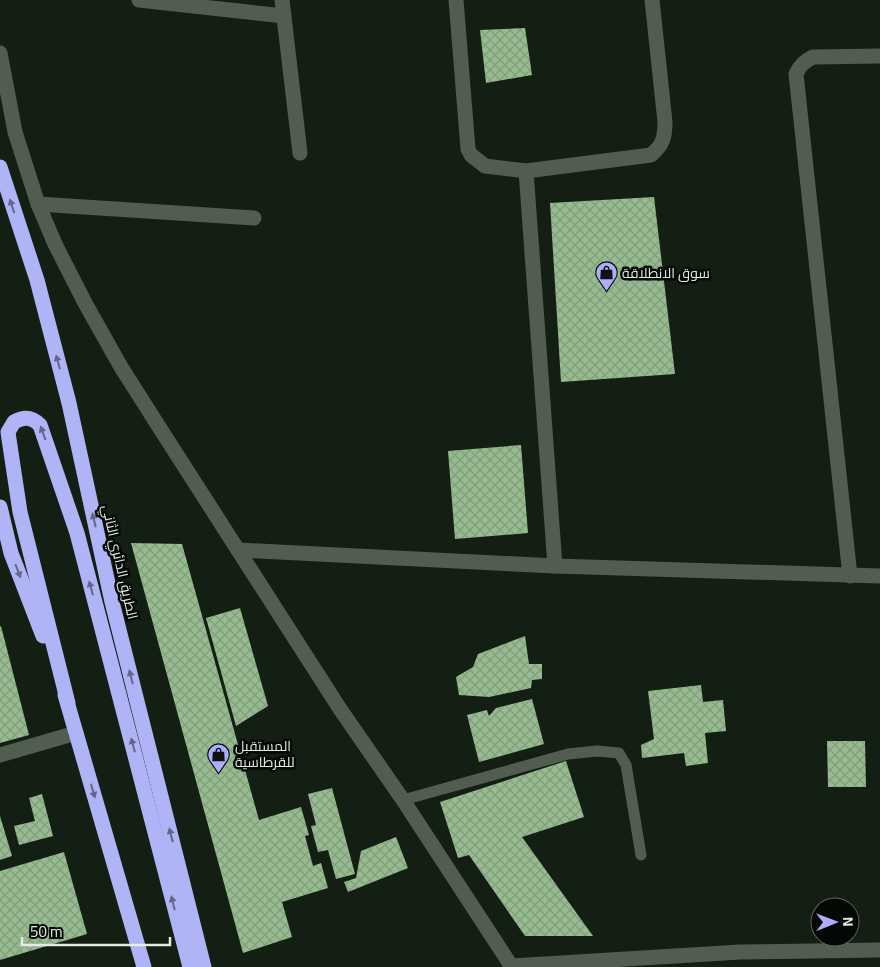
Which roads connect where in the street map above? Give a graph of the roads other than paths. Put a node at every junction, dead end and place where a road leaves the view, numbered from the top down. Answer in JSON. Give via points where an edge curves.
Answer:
{"nodes":[{"id":1,"x":139,"y":0,"type":"edge"},
{"id":2,"x":282,"y":0,"type":"edge"},
{"id":3,"x":456,"y":0,"type":"edge"},
{"id":4,"x":652,"y":0,"type":"edge"},
{"id":5,"x":284,"y":16,"type":"junction"},
{"id":6,"x":0,"y":53,"type":"edge"},
{"id":7,"x":880,"y":56,"type":"edge"},
{"id":8,"x":300,"y":153,"type":"dead end"},
{"id":9,"x":0,"y":167,"type":"edge"},
{"id":10,"x":526,"y":171,"type":"junction"},
{"id":11,"x":38,"y":204,"type":"junction"},
{"id":12,"x":254,"y":218,"type":"dead end"},
{"id":13,"x":0,"y":507,"type":"edge"},
{"id":14,"x":4,"y":542,"type":"edge"},
{"id":15,"x":238,"y":550,"type":"junction"},
{"id":16,"x":556,"y":566,"type":"junction"},
{"id":17,"x":850,"y":576,"type":"junction"},
{"id":18,"x":880,"y":576,"type":"edge"},
{"id":19,"x":68,"y":703,"type":"junction"},
{"id":20,"x":76,"y":734,"type":"junction"},
{"id":21,"x":0,"y":755,"type":"edge"},
{"id":22,"x":403,"y":800,"type":"junction"},
{"id":23,"x":641,"y":855,"type":"dead end"},
{"id":24,"x":880,"y":950,"type":"edge"},
{"id":25,"x":144,"y":967,"type":"edge"},
{"id":26,"x":190,"y":967,"type":"edge"},
{"id":27,"x":204,"y":967,"type":"edge"},
{"id":28,"x":511,"y":967,"type":"edge"}],
"edges":[{"from":1,"to":5,"type":"street"},
{"from":2,"to":5,"type":"street"},
{"from":3,"to":10,"type":"street","via":[[468,149],[485,166]]},
{"from":4,"to":10,"type":"street","via":[[665,122],[660,148],[651,155]]},
{"from":5,"to":8,"type":"street"},
{"from":6,"to":11,"type":"street","via":[[15,132]]},
{"from":7,"to":17,"type":"street","via":[[813,57],[799,67],[796,74]]},
{"from":27,"to":9,"type":"highway","name":"الطريق الدائري الثاني","one_way":true,"via":[[112,602],[69,404],[37,280]]},
{"from":10,"to":16,"type":"street"},
{"from":11,"to":12,"type":"street"},
{"from":11,"to":15,"type":"street","via":[[85,304]]},
{"from":13,"to":14,"type":"highway"},
{"from":14,"to":19,"type":"highway","one_way":true},
{"from":15,"to":16,"type":"street"},
{"from":15,"to":22,"type":"street"},
{"from":16,"to":17,"type":"street"},
{"from":17,"to":18,"type":"street"},
{"from":19,"to":20,"type":"highway"},
{"from":26,"to":19,"type":"highway","one_way":true,"via":[[77,533],[40,425],[31,418],[25,418],[14,422],[8,439],[20,512]]},
{"from":20,"to":21,"type":"street"},
{"from":20,"to":25,"type":"highway","one_way":true},
{"from":22,"to":23,"type":"lane","via":[[568,754],[619,753],[626,765]]},
{"from":22,"to":28,"type":"street"},
{"from":24,"to":28,"type":"street","via":[[740,952]]}]}
